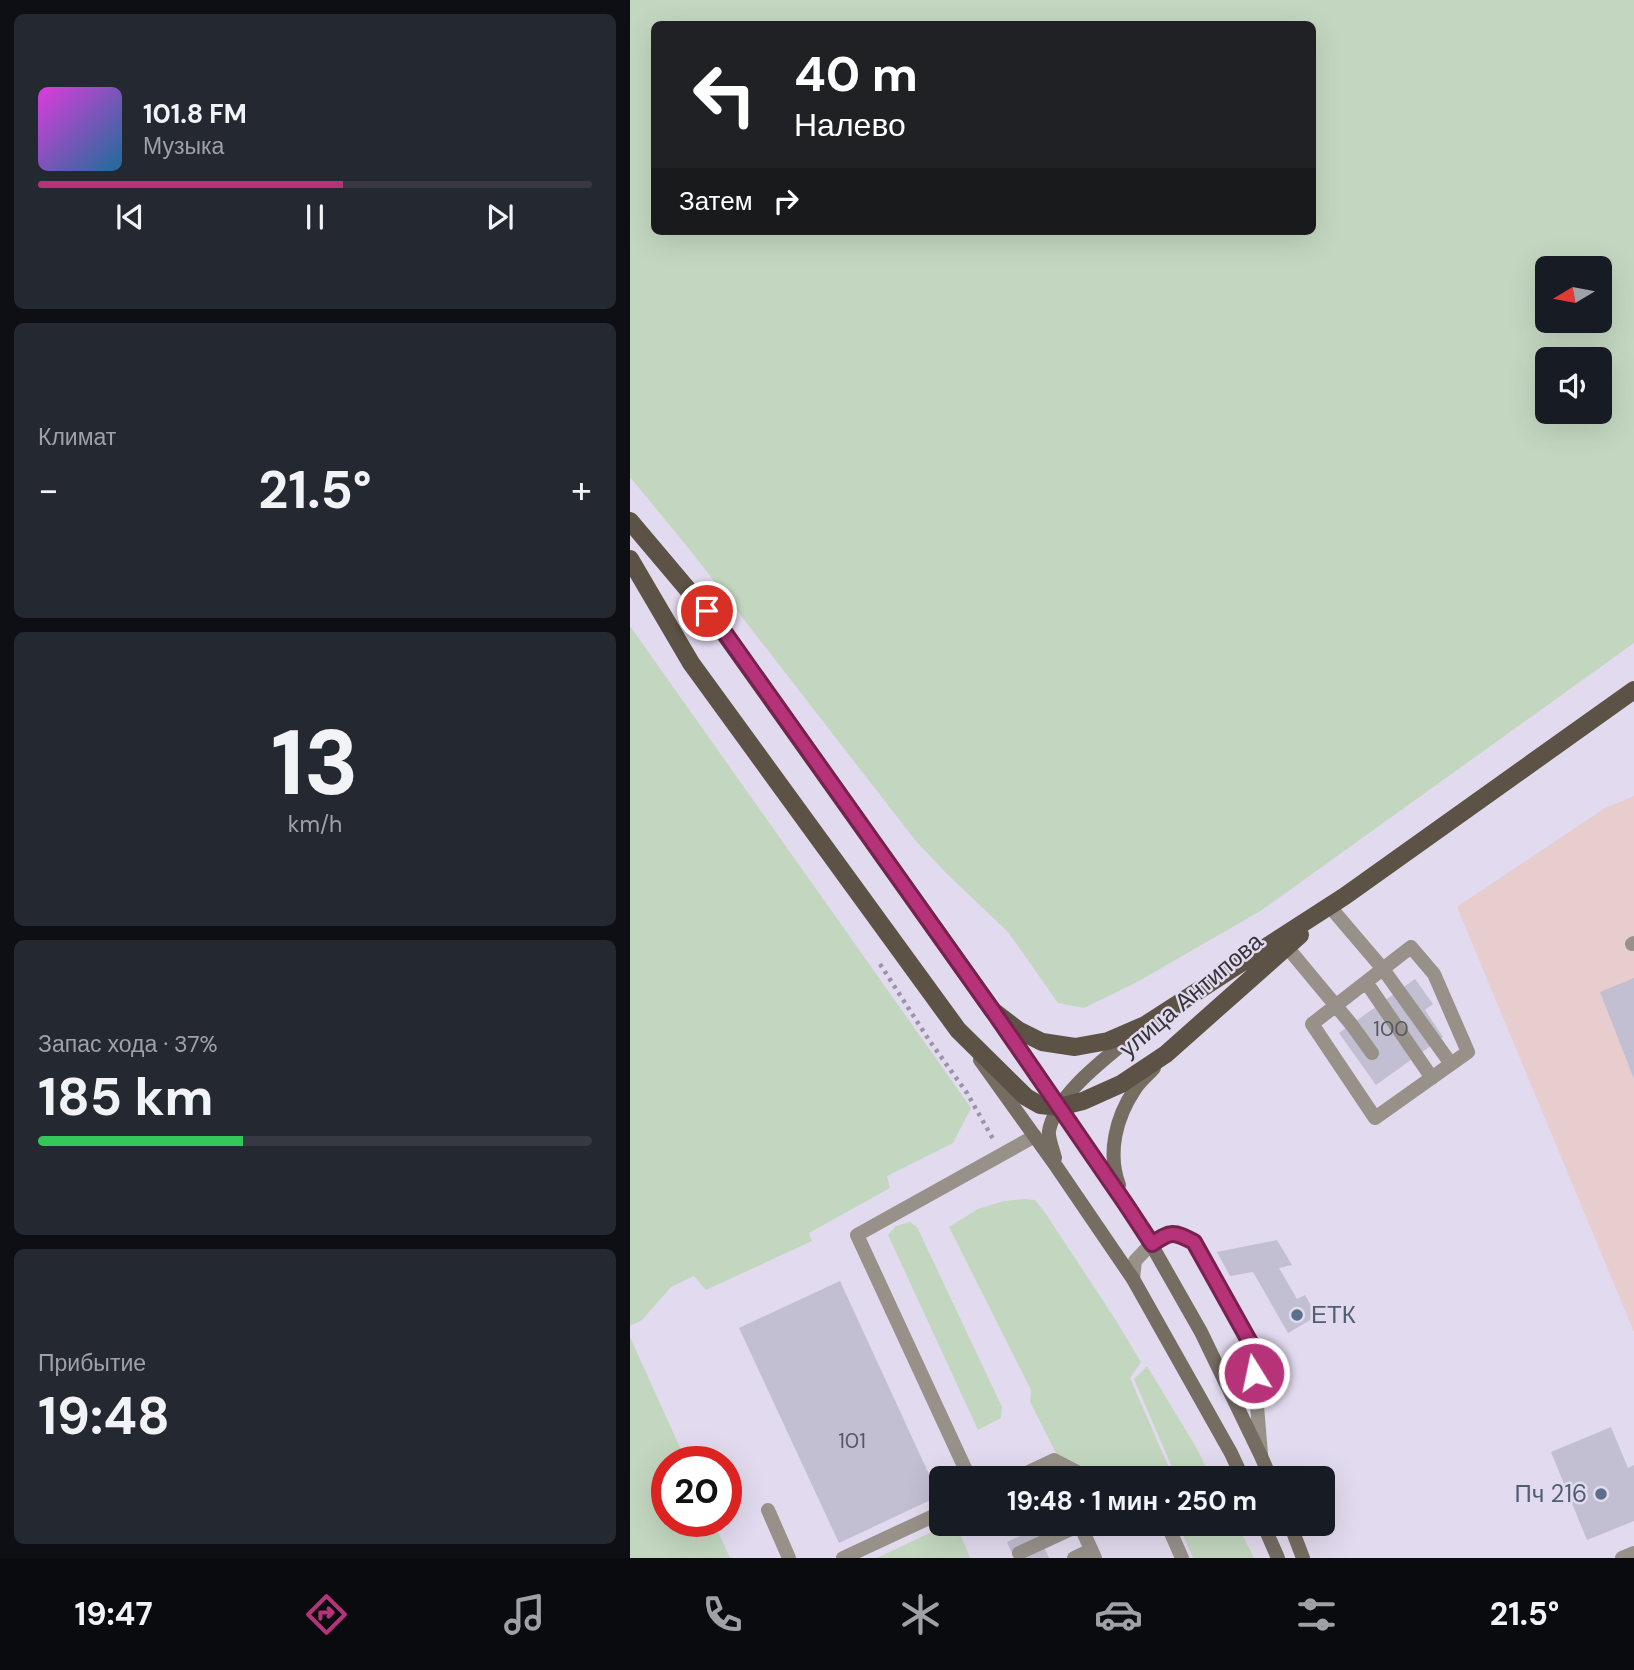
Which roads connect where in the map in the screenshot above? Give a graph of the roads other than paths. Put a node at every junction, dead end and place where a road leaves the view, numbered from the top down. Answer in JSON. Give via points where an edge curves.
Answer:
{"nodes":[{"id":1,"x":630,"y":521,"type":"edge"},
{"id":2,"x":630,"y":559,"type":"edge"},
{"id":3,"x":1634,"y":690,"type":"edge"},
{"id":4,"x":1345,"y":896,"type":"junction"},
{"id":5,"x":1331,"y":908,"type":"junction"},
{"id":6,"x":1287,"y":947,"type":"junction"},
{"id":7,"x":1383,"y":969,"type":"junction"},
{"id":8,"x":1366,"y":982,"type":"junction"},
{"id":9,"x":1335,"y":1005,"type":"junction"},
{"id":10,"x":993,"y":1011,"type":"junction"},
{"id":11,"x":1145,"y":1025,"type":"junction"},
{"id":12,"x":958,"y":1030,"type":"junction"},
{"id":13,"x":1372,"y":1053,"type":"dead end"},
{"id":14,"x":1166,"y":1054,"type":"junction"},
{"id":15,"x":1451,"y":1065,"type":"junction"},
{"id":16,"x":1432,"y":1078,"type":"junction"},
{"id":17,"x":1059,"y":1107,"type":"junction"},
{"id":18,"x":1035,"y":1136,"type":"junction"},
{"id":19,"x":1056,"y":1166,"type":"junction"},
{"id":20,"x":1125,"y":1203,"type":"junction"},
{"id":21,"x":1152,"y":1244,"type":"junction"},
{"id":22,"x":1133,"y":1279,"type":"junction"},
{"id":23,"x":1261,"y":1456,"type":"junction"},
{"id":24,"x":964,"y":1466,"type":"edge"},
{"id":25,"x":1041,"y":1466,"type":"edge"},
{"id":26,"x":1066,"y":1466,"type":"edge"},
{"id":27,"x":1237,"y":1466,"type":"edge"},
{"id":28,"x":1265,"y":1466,"type":"edge"},
{"id":29,"x":768,"y":1510,"type":"dead end"},
{"id":30,"x":929,"y":1518,"type":"edge"},
{"id":31,"x":1172,"y":1536,"type":"edge"},
{"id":32,"x":1268,"y":1536,"type":"edge"},
{"id":33,"x":1295,"y":1536,"type":"edge"},
{"id":34,"x":1019,"y":1553,"type":"dead end"},
{"id":35,"x":1634,"y":1553,"type":"edge"},
{"id":36,"x":1093,"y":1554,"type":"edge"},
{"id":37,"x":789,"y":1558,"type":"edge"},
{"id":38,"x":843,"y":1558,"type":"edge"},
{"id":39,"x":1074,"y":1558,"type":"edge"},
{"id":40,"x":1182,"y":1558,"type":"edge"},
{"id":41,"x":1278,"y":1558,"type":"edge"},
{"id":42,"x":1303,"y":1558,"type":"edge"},
{"id":43,"x":1622,"y":1558,"type":"edge"}],
"edges":[{"from":1,"to":10,"type":"main road","name":"улица Антипова","via":[[722,629]]},
{"from":2,"to":12,"type":"main road","via":[[691,663]]},
{"from":3,"to":4,"type":"main road","name":"улица Антипова"},
{"from":4,"to":5,"type":"main road","name":"улица Антипова"},
{"from":4,"to":11,"type":"main road","name":"улица Антипова"},
{"from":5,"to":6,"type":"main road","name":"улица Антипова"},
{"from":5,"to":7,"type":"lane"},
{"from":6,"to":9,"type":"lane"},
{"from":6,"to":14,"type":"main road","name":"улица Антипова"},
{"from":7,"to":8,"type":"lane"},
{"from":7,"to":15,"type":"lane"},
{"from":7,"to":15,"type":"lane","via":[[1411,947],[1434,975],[1468,1052]]},
{"from":8,"to":9,"type":"lane"},
{"from":8,"to":16,"type":"lane"},
{"from":9,"to":13,"type":"lane"},
{"from":9,"to":16,"type":"lane","via":[[1312,1024],[1375,1118]]},
{"from":10,"to":11,"type":"main road","name":"улица Антипова","via":[[1042,1042],[1075,1047],[1108,1041]]},
{"from":10,"to":17,"type":"main road"},
{"from":11,"to":17,"type":"main road","via":[[1084,1077]]},
{"from":12,"to":17,"type":"main road","via":[[1026,1097],[1040,1105]]},
{"from":12,"to":18,"type":"main road"},
{"from":14,"to":17,"type":"main road","name":"улица Антипова","via":[[1121,1084]]},
{"from":14,"to":20,"type":"main road","via":[[1135,1089],[1120,1118],[1113,1144],[1114,1172]]},
{"from":15,"to":16,"type":"lane"},
{"from":17,"to":19,"type":"main road","via":[[1049,1132]]},
{"from":17,"to":20,"type":"main road"},
{"from":18,"to":19,"type":"main road"},
{"from":18,"to":24,"type":"lane","via":[[858,1235]]},
{"from":19,"to":22,"type":"main road"},
{"from":20,"to":21,"type":"main road"},
{"from":21,"to":22,"type":"lane","via":[[1135,1261]]},
{"from":21,"to":23,"type":"main road"},
{"from":21,"to":23,"type":"lane","via":[[1177,1234],[1194,1242],[1252,1346]]},
{"from":22,"to":27,"type":"main road"},
{"from":23,"to":28,"type":"main road"},
{"from":25,"to":26,"type":"lane","via":[[1054,1460]]},
{"from":29,"to":37,"type":"lane"},
{"from":30,"to":38,"type":"lane"},
{"from":31,"to":40,"type":"lane"},
{"from":32,"to":41,"type":"main road"},
{"from":33,"to":42,"type":"main road"},
{"from":34,"to":36,"type":"lane","via":[[1080,1525]]},
{"from":35,"to":43,"type":"lane"},
{"from":36,"to":39,"type":"lane"}]}
